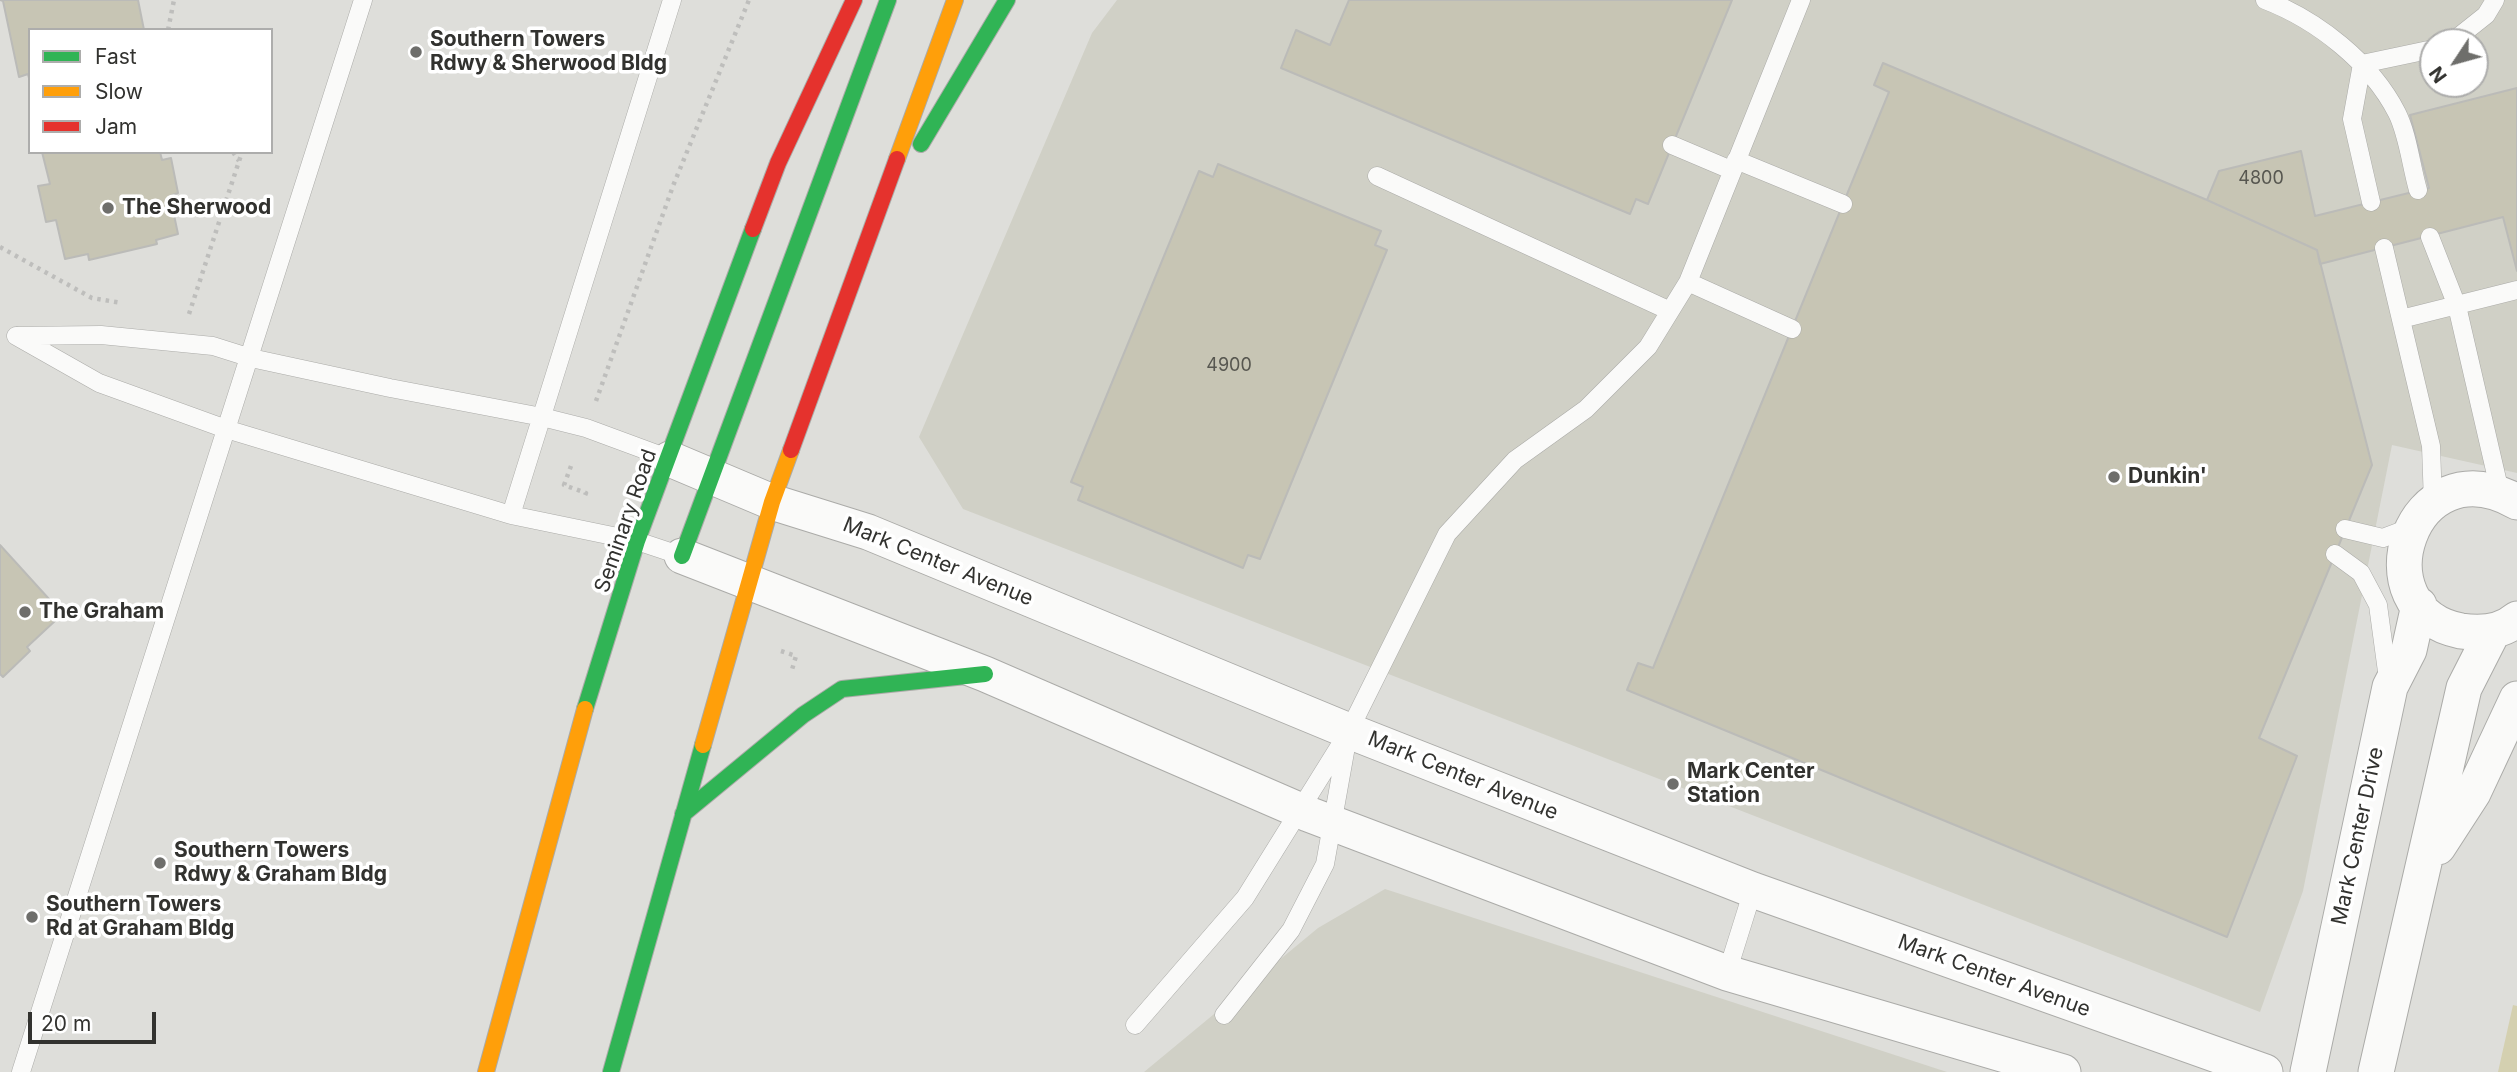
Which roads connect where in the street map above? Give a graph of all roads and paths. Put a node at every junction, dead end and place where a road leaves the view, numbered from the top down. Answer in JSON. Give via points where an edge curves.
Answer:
{"nodes":[{"id":1,"x":174,"y":0,"type":"edge"},
{"id":2,"x":363,"y":0,"type":"edge"},
{"id":3,"x":672,"y":0,"type":"edge"},
{"id":4,"x":749,"y":0,"type":"edge"},
{"id":5,"x":854,"y":0,"type":"edge"},
{"id":6,"x":888,"y":0,"type":"edge"},
{"id":7,"x":955,"y":0,"type":"edge"},
{"id":8,"x":1007,"y":0,"type":"edge"},
{"id":9,"x":1801,"y":0,"type":"edge"},
{"id":10,"x":2265,"y":0,"type":"edge"},
{"id":11,"x":2495,"y":0,"type":"edge"},
{"id":12,"x":168,"y":28,"type":"edge"},
{"id":13,"x":2470,"y":28,"type":"edge"},
{"id":14,"x":811,"y":50,"type":"dead end"},
{"id":15,"x":2419,"y":52,"type":"edge"},
{"id":16,"x":2362,"y":64,"type":"junction"},
{"id":17,"x":1672,"y":145,"type":"dead end"},
{"id":18,"x":234,"y":154,"type":"edge"},
{"id":19,"x":241,"y":154,"type":"edge"},
{"id":20,"x":239,"y":162,"type":"junction"},
{"id":21,"x":778,"y":163,"type":"junction"},
{"id":22,"x":1734,"y":165,"type":"junction"},
{"id":23,"x":1377,"y":176,"type":"dead end"},
{"id":24,"x":2418,"y":190,"type":"dead end"},
{"id":25,"x":2371,"y":202,"type":"dead end"},
{"id":26,"x":1843,"y":204,"type":"dead end"},
{"id":27,"x":871,"y":226,"type":"junction"},
{"id":28,"x":2430,"y":237,"type":"dead end"},
{"id":29,"x":0,"y":247,"type":"edge"},
{"id":30,"x":2384,"y":248,"type":"dead end"},
{"id":31,"x":1688,"y":282,"type":"junction"},
{"id":32,"x":2517,"y":290,"type":"edge"},
{"id":33,"x":129,"y":304,"type":"dead end"},
{"id":34,"x":2457,"y":306,"type":"junction"},
{"id":35,"x":1670,"y":311,"type":"junction"},
{"id":36,"x":178,"y":312,"type":"dead end"},
{"id":37,"x":2401,"y":319,"type":"junction"},
{"id":38,"x":1792,"y":329,"type":"dead end"},
{"id":39,"x":251,"y":358,"type":"junction"},
{"id":40,"x":542,"y":417,"type":"junction"},
{"id":41,"x":586,"y":428,"type":"junction"},
{"id":42,"x":226,"y":429,"type":"junction"},
{"id":43,"x":670,"y":459,"type":"junction"},
{"id":44,"x":571,"y":466,"type":"dead end"},
{"id":45,"x":712,"y":477,"type":"junction"},
{"id":46,"x":2508,"y":497,"type":"edge"},
{"id":47,"x":772,"y":502,"type":"junction"},
{"id":48,"x":583,"y":503,"type":"dead end"},
{"id":49,"x":511,"y":515,"type":"junction"},
{"id":50,"x":2422,"y":515,"type":"junction"},
{"id":51,"x":2345,"y":529,"type":"dead end"},
{"id":52,"x":637,"y":541,"type":"junction"},
{"id":53,"x":2335,"y":554,"type":"dead end"},
{"id":54,"x":682,"y":556,"type":"junction"},
{"id":55,"x":747,"y":582,"type":"junction"},
{"id":56,"x":2419,"y":605,"type":"junction"},
{"id":57,"x":2505,"y":625,"type":"edge"},
{"id":58,"x":781,"y":651,"type":"dead end"},
{"id":59,"x":796,"y":656,"type":"dead end"},
{"id":60,"x":985,"y":674,"type":"junction"},
{"id":61,"x":2389,"y":687,"type":"junction"},
{"id":62,"x":2517,"y":699,"type":"edge"},
{"id":63,"x":1349,"y":731,"type":"junction"},
{"id":64,"x":682,"y":814,"type":"junction"},
{"id":65,"x":1316,"y":816,"type":"junction"},
{"id":66,"x":2425,"y":867,"type":"junction"},
{"id":67,"x":1753,"y":890,"type":"junction"},
{"id":68,"x":1727,"y":973,"type":"junction"},
{"id":69,"x":1224,"y":1015,"type":"dead end"},
{"id":70,"x":1135,"y":1025,"type":"dead end"},
{"id":71,"x":21,"y":1072,"type":"edge"},
{"id":72,"x":486,"y":1072,"type":"edge"},
{"id":73,"x":611,"y":1072,"type":"edge"},
{"id":74,"x":2063,"y":1072,"type":"edge"},
{"id":75,"x":2265,"y":1072,"type":"edge"},
{"id":76,"x":2308,"y":1072,"type":"edge"},
{"id":77,"x":2376,"y":1072,"type":"edge"}],
"edges":[{"from":1,"to":12,"type":"path"},
{"from":2,"to":39,"type":"lane"},
{"from":3,"to":40,"type":"lane"},
{"from":4,"to":41,"type":"path","via":[[673,186]]},
{"from":5,"to":21,"type":"main road","name":"Seminary Road"},
{"from":6,"to":45,"type":"main road"},
{"from":7,"to":27,"type":"main road"},
{"from":8,"to":27,"type":"main road"},
{"from":9,"to":22,"type":"lane"},
{"from":10,"to":16,"type":"lane","via":[[2296,12]]},
{"from":11,"to":13,"type":"lane"},
{"from":14,"to":21,"type":"main road"},
{"from":15,"to":16,"type":"lane"},
{"from":16,"to":24,"type":"lane","via":[[2398,114]]},
{"from":16,"to":25,"type":"lane","via":[[2352,119]]},
{"from":17,"to":22,"type":"lane"},
{"from":18,"to":20,"type":"path"},
{"from":19,"to":20,"type":"path"},
{"from":20,"to":36,"type":"path","via":[[190,314]]},
{"from":21,"to":43,"type":"main road","name":"Seminary Road"},
{"from":22,"to":26,"type":"lane"},
{"from":22,"to":31,"type":"lane"},
{"from":23,"to":35,"type":"lane"},
{"from":27,"to":47,"type":"main road"},
{"from":28,"to":34,"type":"lane"},
{"from":29,"to":33,"type":"path","via":[[92,298]]},
{"from":30,"to":37,"type":"lane"},
{"from":31,"to":35,"type":"lane"},
{"from":31,"to":38,"type":"lane"},
{"from":32,"to":34,"type":"lane"},
{"from":34,"to":37,"type":"lane"},
{"from":34,"to":46,"type":"lane"},
{"from":35,"to":63,"type":"lane","via":[[1639,356],[1586,409],[1515,460],[1447,534]]},
{"from":37,"to":50,"type":"lane","via":[[2431,446]]},
{"from":39,"to":40,"type":"lane"},
{"from":39,"to":42,"type":"lane"},
{"from":39,"to":42,"type":"lane","via":[[213,346],[101,335],[16,336],[99,383]]},
{"from":40,"to":41,"type":"lane"},
{"from":40,"to":49,"type":"lane"},
{"from":41,"to":43,"type":"lane"},
{"from":42,"to":49,"type":"lane"},
{"from":42,"to":71,"type":"lane"},
{"from":43,"to":45,"type":"street","name":"Mark Center Avenue"},
{"from":43,"to":52,"type":"main road","name":"Seminary Road"},
{"from":44,"to":48,"type":"path","via":[[564,485],[586,493]]},
{"from":45,"to":47,"type":"street","name":"Mark Center Avenue"},
{"from":45,"to":54,"type":"main road"},
{"from":46,"to":50,"type":"street","via":[[2479,488],[2459,490]]},
{"from":47,"to":55,"type":"main road"},
{"from":47,"to":63,"type":"street","name":"Mark Center Avenue","via":[[868,532]]},
{"from":49,"to":52,"type":"lane"},
{"from":50,"to":51,"type":"lane","via":[[2383,538]]},
{"from":50,"to":56,"type":"street","via":[[2405,546],[2404,567]]},
{"from":52,"to":54,"type":"lane"},
{"from":52,"to":72,"type":"main road","name":"Seminary Road","via":[[584,711]]},
{"from":53,"to":61,"type":"lane","via":[[2361,573],[2378,605]]},
{"from":54,"to":55,"type":"street"},
{"from":55,"to":60,"type":"street"},
{"from":55,"to":64,"type":"main road"},
{"from":56,"to":57,"type":"street","via":[[2452,629],[2473,633]]},
{"from":56,"to":61,"type":"street","name":"Mark Center Drive","via":[[2409,650]]},
{"from":57,"to":66,"type":"street","via":[[2465,688]]},
{"from":58,"to":59,"type":"path"},
{"from":60,"to":64,"type":"main road","via":[[842,690],[803,715]]},
{"from":60,"to":65,"type":"street"},
{"from":61,"to":76,"type":"street","name":"Mark Center Drive"},
{"from":62,"to":66,"type":"street","via":[[2473,793]]},
{"from":63,"to":65,"type":"lane"},
{"from":63,"to":65,"type":"lane"},
{"from":63,"to":67,"type":"street","name":"Mark Center Avenue"},
{"from":64,"to":73,"type":"main road"},
{"from":65,"to":68,"type":"street"},
{"from":65,"to":69,"type":"lane","via":[[1325,864],[1291,930]]},
{"from":65,"to":70,"type":"lane"},
{"from":66,"to":77,"type":"street"},
{"from":67,"to":68,"type":"lane"},
{"from":67,"to":75,"type":"street","name":"Mark Center Avenue"},
{"from":68,"to":74,"type":"street"}]}
